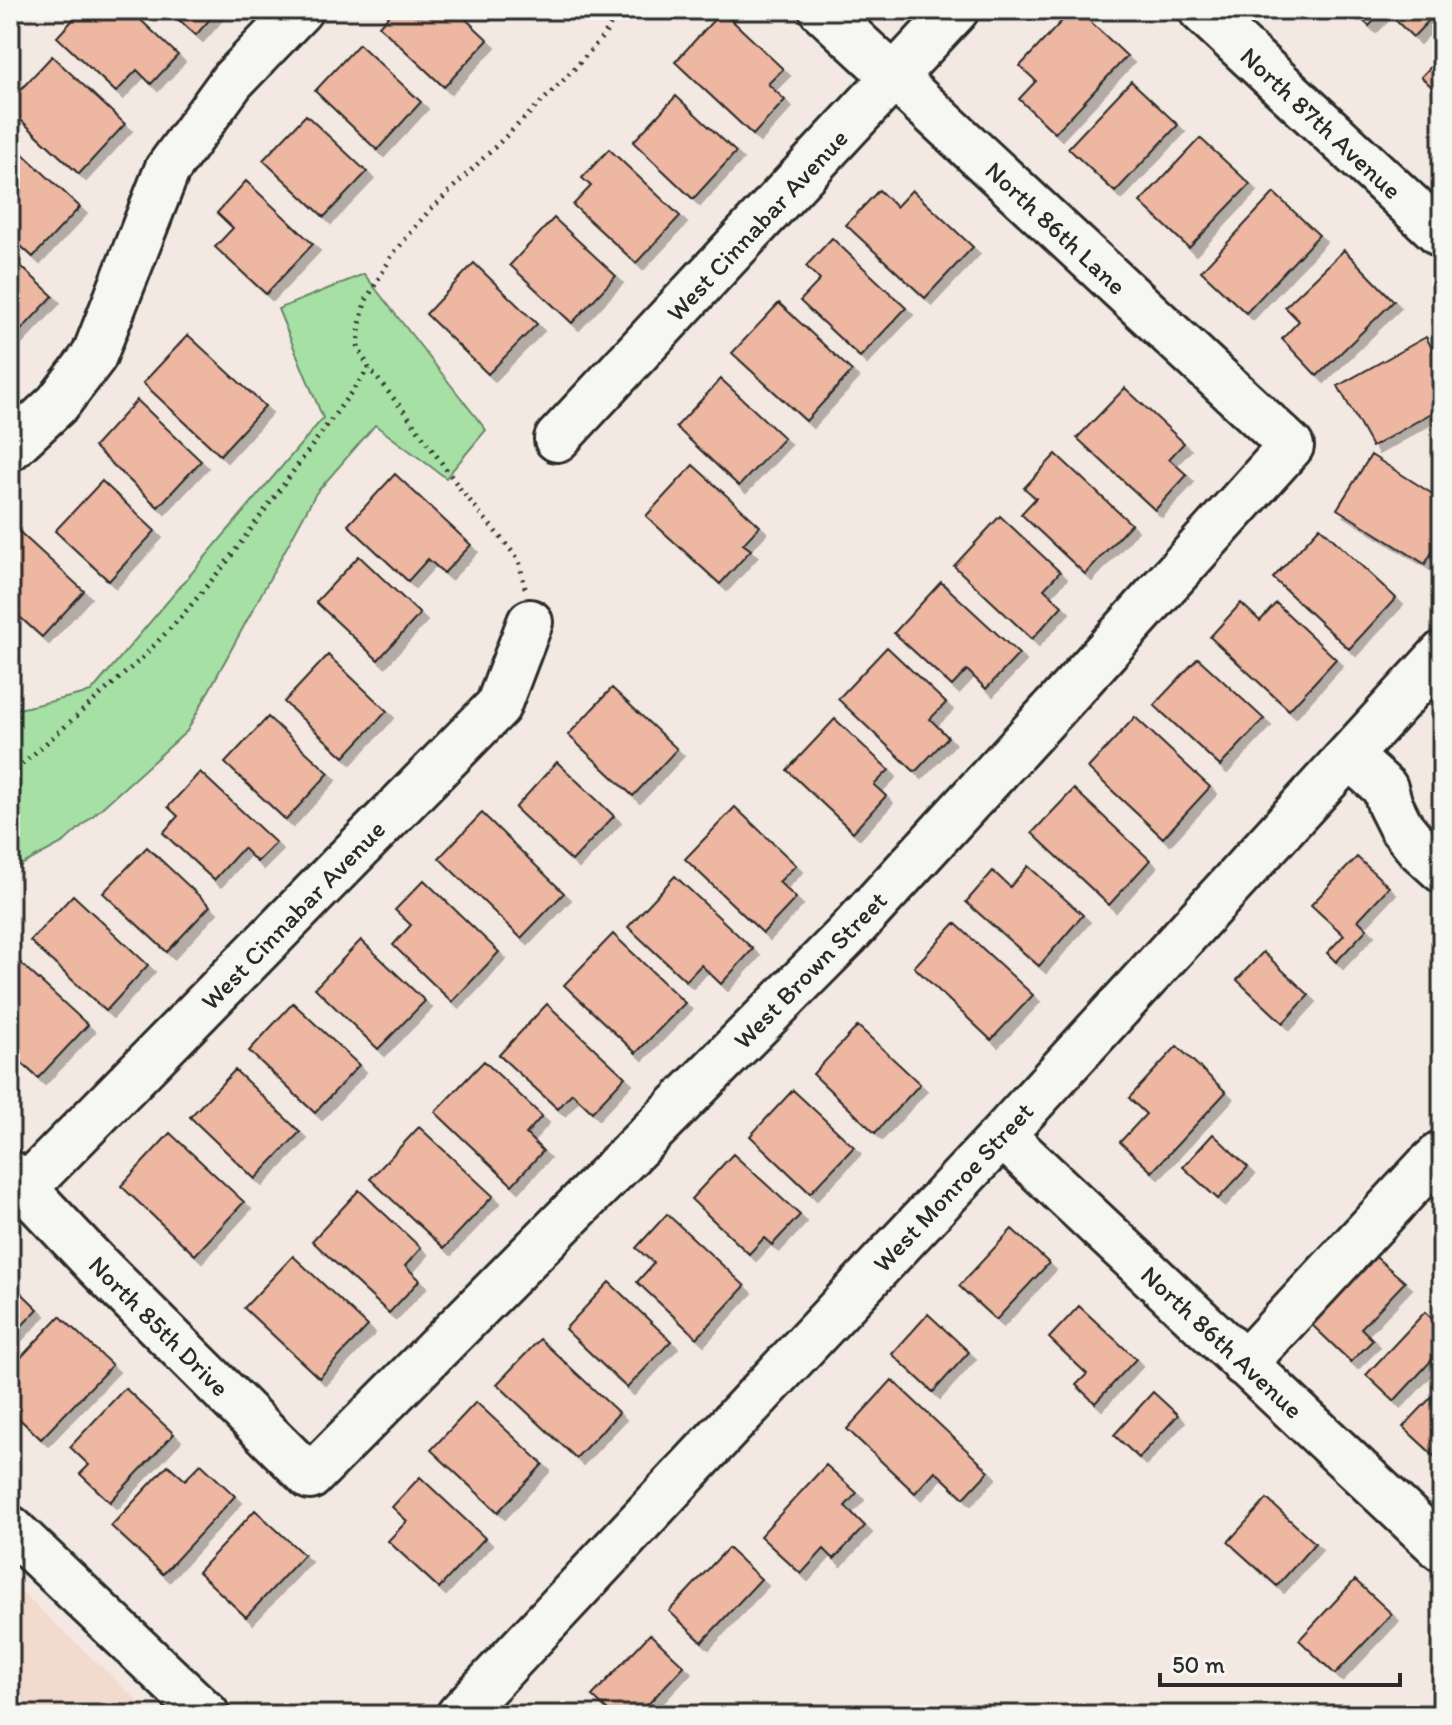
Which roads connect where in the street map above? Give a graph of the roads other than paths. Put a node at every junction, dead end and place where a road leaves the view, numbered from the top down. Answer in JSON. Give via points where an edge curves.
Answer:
{"nodes":[{"id":1,"x":300,"y":10,"type":"edge"},
{"id":2,"x":822,"y":10,"type":"edge"},
{"id":3,"x":956,"y":10,"type":"edge"},
{"id":4,"x":1201,"y":10,"type":"edge"},
{"id":5,"x":894,"y":77,"type":"junction"},
{"id":6,"x":1442,"y":235,"type":"edge"},
{"id":7,"x":557,"y":439,"type":"dead end"},
{"id":8,"x":1291,"y":446,"type":"joint"},
{"id":9,"x":10,"y":448,"type":"edge"},
{"id":10,"x":530,"y":622,"type":"road end"},
{"id":11,"x":1442,"y":654,"type":"edge"},
{"id":12,"x":1349,"y":756,"type":"junction"},
{"id":13,"x":1442,"y":870,"type":"edge"},
{"id":14,"x":1002,"y":1135,"type":"junction"},
{"id":15,"x":1442,"y":1153,"type":"edge"},
{"id":16,"x":17,"y":1181,"type":"edge"},
{"id":17,"x":1244,"y":1364,"type":"junction"},
{"id":18,"x":310,"y":1477,"type":"joint"},
{"id":19,"x":10,"y":1528,"type":"edge"},
{"id":20,"x":1442,"y":1549,"type":"edge"},
{"id":21,"x":207,"y":1715,"type":"edge"},
{"id":22,"x":459,"y":1715,"type":"edge"}],
"edges":[{"from":1,"to":9,"type":"street","via":[[232,81],[167,170],[94,356],[58,403]]},
{"from":2,"to":5,"type":"street","name":"North 86th Lane"},
{"from":3,"to":5,"type":"street","name":"West Cinnabar Avenue"},
{"from":4,"to":6,"type":"street","name":"North 87th Avenue"},
{"from":5,"to":7,"type":"street","name":"West Cinnabar Avenue"},
{"from":5,"to":8,"type":"street","name":"North 86th Lane"},
{"from":8,"to":18,"type":"street","name":"West Brown Street","via":[[846,936]]},
{"from":10,"to":16,"type":"street","name":"West Cinnabar Avenue","via":[[498,706]]},
{"from":11,"to":12,"type":"street","name":"West Monroe Street"},
{"from":12,"to":13,"type":"street","via":[[1385,788],[1401,827]]},
{"from":12,"to":14,"type":"street","name":"West Monroe Street"},
{"from":14,"to":17,"type":"street","name":"North 86th Avenue"},
{"from":14,"to":22,"type":"street","name":"West Monroe Street"},
{"from":15,"to":17,"type":"street"},
{"from":16,"to":18,"type":"street","name":"North 85th Drive"},
{"from":17,"to":20,"type":"street","name":"North 86th Avenue"},
{"from":19,"to":21,"type":"street"}]}
